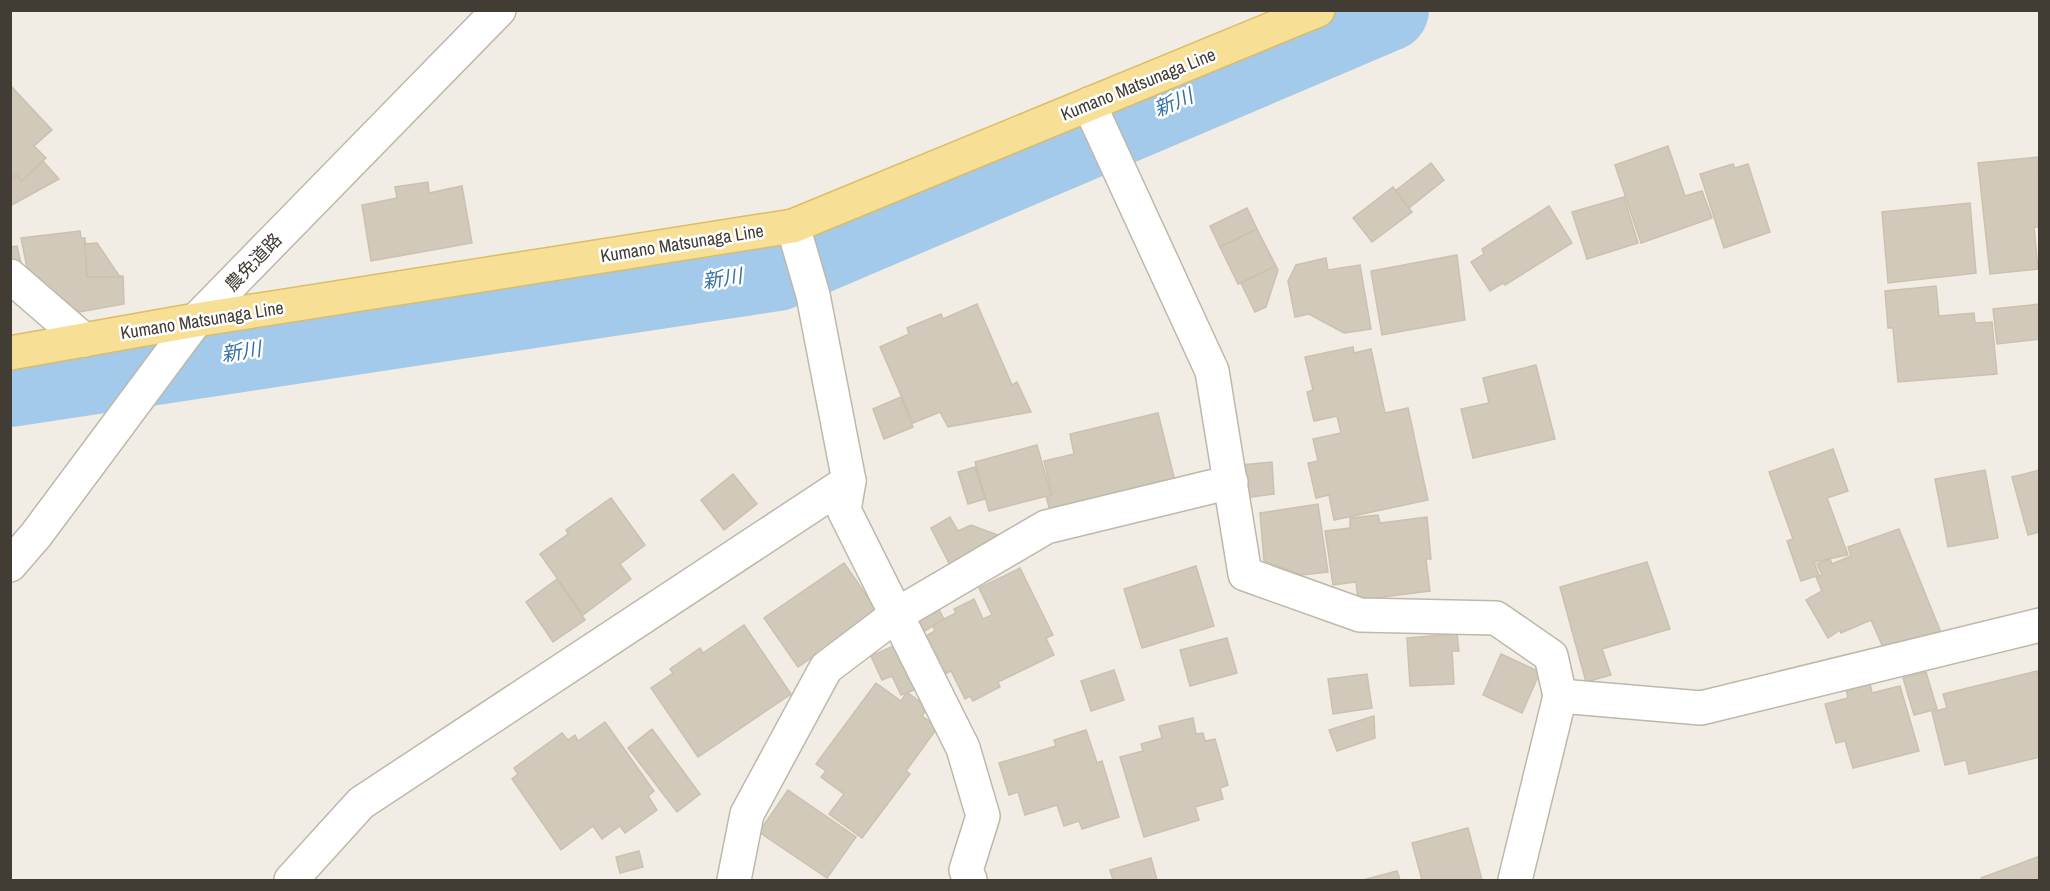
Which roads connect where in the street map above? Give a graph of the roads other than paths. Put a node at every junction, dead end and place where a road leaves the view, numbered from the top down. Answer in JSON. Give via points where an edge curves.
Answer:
{"nodes":[{"id":1,"x":499,"y":10,"type":"edge"},
{"id":2,"x":1318,"y":10,"type":"edge"},
{"id":3,"x":1089,"y":104,"type":"junction"},
{"id":4,"x":796,"y":236,"type":"junction"},
{"id":5,"x":10,"y":276,"type":"edge"},
{"id":6,"x":188,"y":332,"type":"junction"},
{"id":7,"x":84,"y":340,"type":"junction"},
{"id":8,"x":10,"y":353,"type":"edge"},
{"id":9,"x":849,"y":481,"type":"junction"},
{"id":10,"x":1231,"y":482,"type":"junction"},
{"id":11,"x":10,"y":565,"type":"edge"},
{"id":12,"x":896,"y":615,"type":"junction"},
{"id":13,"x":2040,"y":625,"type":"edge"},
{"id":14,"x":1560,"y":696,"type":"junction"},
{"id":15,"x":291,"y":880,"type":"edge"},
{"id":16,"x":734,"y":880,"type":"edge"},
{"id":17,"x":970,"y":880,"type":"edge"},
{"id":18,"x":1515,"y":880,"type":"edge"}],
"edges":[{"from":1,"to":6,"type":"street","name":"農免道路"},
{"from":2,"to":3,"type":"main road","name":"Kumano Matsunaga Line"},
{"from":3,"to":4,"type":"main road","name":"Kumano Matsunaga Line"},
{"from":3,"to":10,"type":"street","via":[[1212,371]]},
{"from":4,"to":6,"type":"main road","name":"Kumano Matsunaga Line"},
{"from":4,"to":9,"type":"street","via":[[813,295]]},
{"from":5,"to":7,"type":"street"},
{"from":6,"to":7,"type":"main road","name":"Kumano Matsunaga Line"},
{"from":6,"to":11,"type":"street","name":"農免道路"},
{"from":7,"to":8,"type":"main road","name":"Kumano Matsunaga Line"},
{"from":9,"to":12,"type":"street","via":[[844,510]]},
{"from":9,"to":15,"type":"street","via":[[361,803]]},
{"from":10,"to":12,"type":"street","via":[[1046,527]]},
{"from":10,"to":14,"type":"street","via":[[1245,574],[1360,615],[1496,618],[1551,656]]},
{"from":12,"to":16,"type":"street","via":[[826,668],[747,814]]},
{"from":12,"to":17,"type":"street","via":[[963,748],[983,816],[966,870]]},
{"from":13,"to":14,"type":"street","via":[[1701,708]]},
{"from":14,"to":18,"type":"street"}]}
